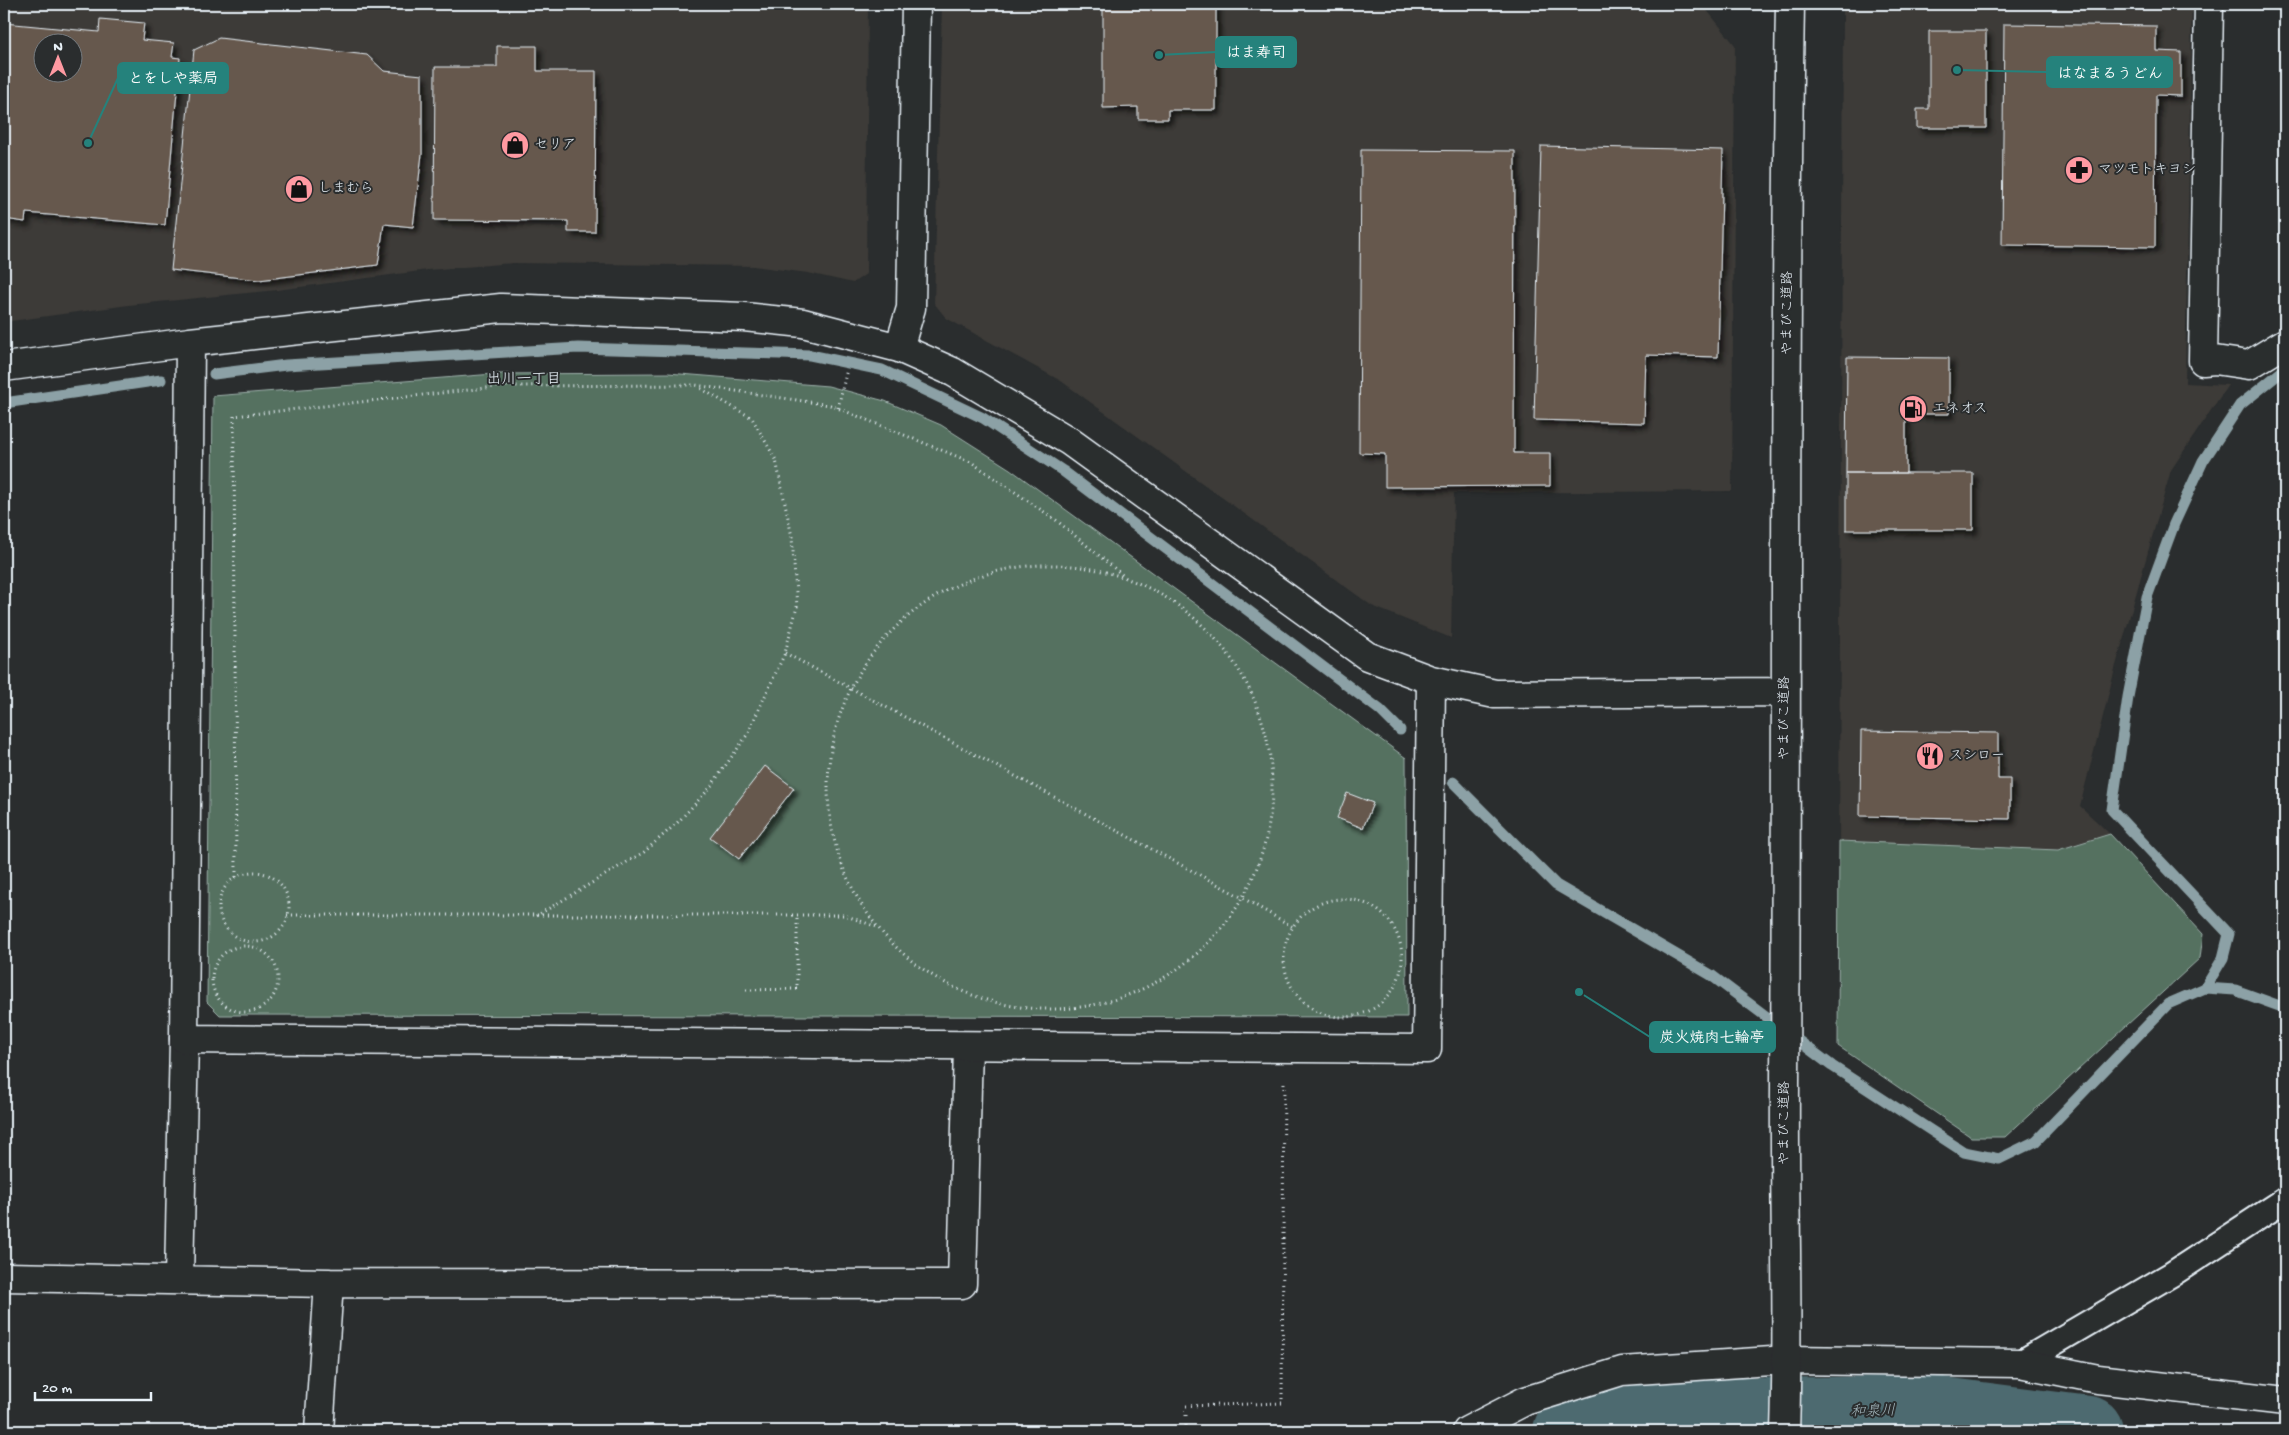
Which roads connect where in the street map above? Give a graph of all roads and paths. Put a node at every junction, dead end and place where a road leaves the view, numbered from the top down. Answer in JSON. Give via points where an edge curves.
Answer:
{"nodes":[{"id":1,"x":916,"y":4,"type":"edge"},
{"id":2,"x":1790,"y":4,"type":"edge"},
{"id":3,"x":2209,"y":4,"type":"edge"},
{"id":4,"x":190,"y":342,"type":"junction"},
{"id":5,"x":2285,"y":343,"type":"edge"},
{"id":6,"x":898,"y":348,"type":"junction"},
{"id":7,"x":848,"y":363,"type":"dead end"},
{"id":8,"x":4,"y":367,"type":"edge"},
{"id":9,"x":695,"y":385,"type":"junction"},
{"id":10,"x":838,"y":408,"type":"junction"},
{"id":11,"x":1126,"y":578,"type":"junction"},
{"id":12,"x":784,"y":653,"type":"junction"},
{"id":13,"x":1431,"y":680,"type":"junction"},
{"id":14,"x":852,"y":688,"type":"junction"},
{"id":15,"x":1785,"y":692,"type":"junction"},
{"id":16,"x":236,"y":877,"type":"junction"},
{"id":17,"x":1242,"y":897,"type":"junction"},
{"id":18,"x":287,"y":915,"type":"junction"},
{"id":19,"x":797,"y":915,"type":"junction"},
{"id":20,"x":536,"y":916,"type":"junction"},
{"id":21,"x":878,"y":927,"type":"junction"},
{"id":22,"x":1293,"y":927,"type":"junction"},
{"id":23,"x":249,"y":944,"type":"junction"},
{"id":24,"x":746,"y":990,"type":"dead end"},
{"id":25,"x":184,"y":1039,"type":"junction"},
{"id":26,"x":968,"y":1046,"type":"junction"},
{"id":27,"x":1284,"y":1048,"type":"junction"},
{"id":28,"x":2285,"y":1200,"type":"edge"},
{"id":29,"x":4,"y":1277,"type":"edge"},
{"id":30,"x":179,"y":1279,"type":"junction"},
{"id":31,"x":329,"y":1283,"type":"junction"},
{"id":32,"x":2020,"y":1364,"type":"junction"},
{"id":33,"x":1787,"y":1372,"type":"junction"},
{"id":34,"x":2285,"y":1401,"type":"edge"},
{"id":35,"x":319,"y":1431,"type":"edge"},
{"id":36,"x":1186,"y":1431,"type":"edge"},
{"id":37,"x":1467,"y":1431,"type":"edge"},
{"id":38,"x":1785,"y":1431,"type":"edge"}],
"edges":[{"from":1,"to":6,"type":"street","via":[[911,308]]},
{"from":2,"to":15,"type":"street","name":"やまびこ道路"},
{"from":3,"to":5,"type":"street","via":[[2203,361],[2249,365]]},
{"from":4,"to":6,"type":"street","via":[[501,308],[744,317],[803,323]]},
{"from":4,"to":8,"type":"street"},
{"from":4,"to":25,"type":"street"},
{"from":6,"to":13,"type":"street","via":[[953,372],[1069,441],[1367,656]]},
{"from":7,"to":10,"type":"path"},
{"from":9,"to":10,"type":"path","via":[[830,404]]},
{"from":9,"to":12,"type":"path","via":[[752,418],[776,460],[792,537],[797,607]]},
{"from":9,"to":16,"type":"path","via":[[504,386],[234,416]]},
{"from":10,"to":11,"type":"path","via":[[971,462],[1056,520]]},
{"from":11,"to":14,"type":"path","via":[[1119,574],[1047,563],[976,576],[912,611],[862,664]]},
{"from":11,"to":17,"type":"path","via":[[1184,608],[1235,660],[1266,725],[1274,797],[1259,868]]},
{"from":12,"to":14,"type":"path"},
{"from":12,"to":20,"type":"path","via":[[746,735],[708,789],[677,823],[644,852]]},
{"from":13,"to":15,"type":"street","via":[[1495,694]]},
{"from":13,"to":27,"type":"street","via":[[1427,1049]]},
{"from":14,"to":17,"type":"path"},
{"from":14,"to":21,"type":"path","via":[[832,732],[826,807],[845,879]]},
{"from":15,"to":33,"type":"street","name":"やまびこ道路"},
{"from":16,"to":18,"type":"path","via":[[254,873],[275,879],[287,897]]},
{"from":16,"to":23,"type":"path","via":[[224,889],[219,900],[219,912],[230,933]]},
{"from":17,"to":21,"type":"path","via":[[1221,932],[1163,980],[1093,1006],[1018,1008],[947,986],[887,941]]},
{"from":17,"to":22,"type":"path"},
{"from":18,"to":20,"type":"path"},
{"from":18,"to":23,"type":"path","via":[[282,928],[274,936]]},
{"from":19,"to":20,"type":"path"},
{"from":19,"to":21,"type":"path","via":[[844,915]]},
{"from":19,"to":24,"type":"path","via":[[797,989]]},
{"from":22,"to":22,"type":"path","via":[[1287,938],[1284,958],[1287,978],[1297,996],[1313,1010],[1333,1017],[1353,1017],[1373,1010],[1389,997],[1399,981],[1402,945],[1395,927],[1383,913],[1368,904],[1349,898],[1331,900],[1314,906]]},
{"from":23,"to":23,"type":"path","via":[[268,956],[278,976],[277,986],[265,1005],[243,1012],[224,1004],[217,996],[212,976],[215,965],[229,950]]},
{"from":25,"to":26,"type":"street"},
{"from":25,"to":30,"type":"street"},
{"from":26,"to":27,"type":"street"},
{"from":26,"to":31,"type":"street","via":[[962,1284]]},
{"from":27,"to":36,"type":"path","via":[[1282,1403],[1186,1406]]},
{"from":28,"to":32,"type":"lane","via":[[2172,1274]]},
{"from":29,"to":30,"type":"street"},
{"from":30,"to":31,"type":"street"},
{"from":31,"to":35,"type":"street"},
{"from":32,"to":33,"type":"street"},
{"from":32,"to":34,"type":"street","via":[[2098,1379]]},
{"from":33,"to":37,"type":"street","via":[[1622,1371],[1525,1401]]},
{"from":33,"to":38,"type":"street","name":"やまびこ道路"}]}
